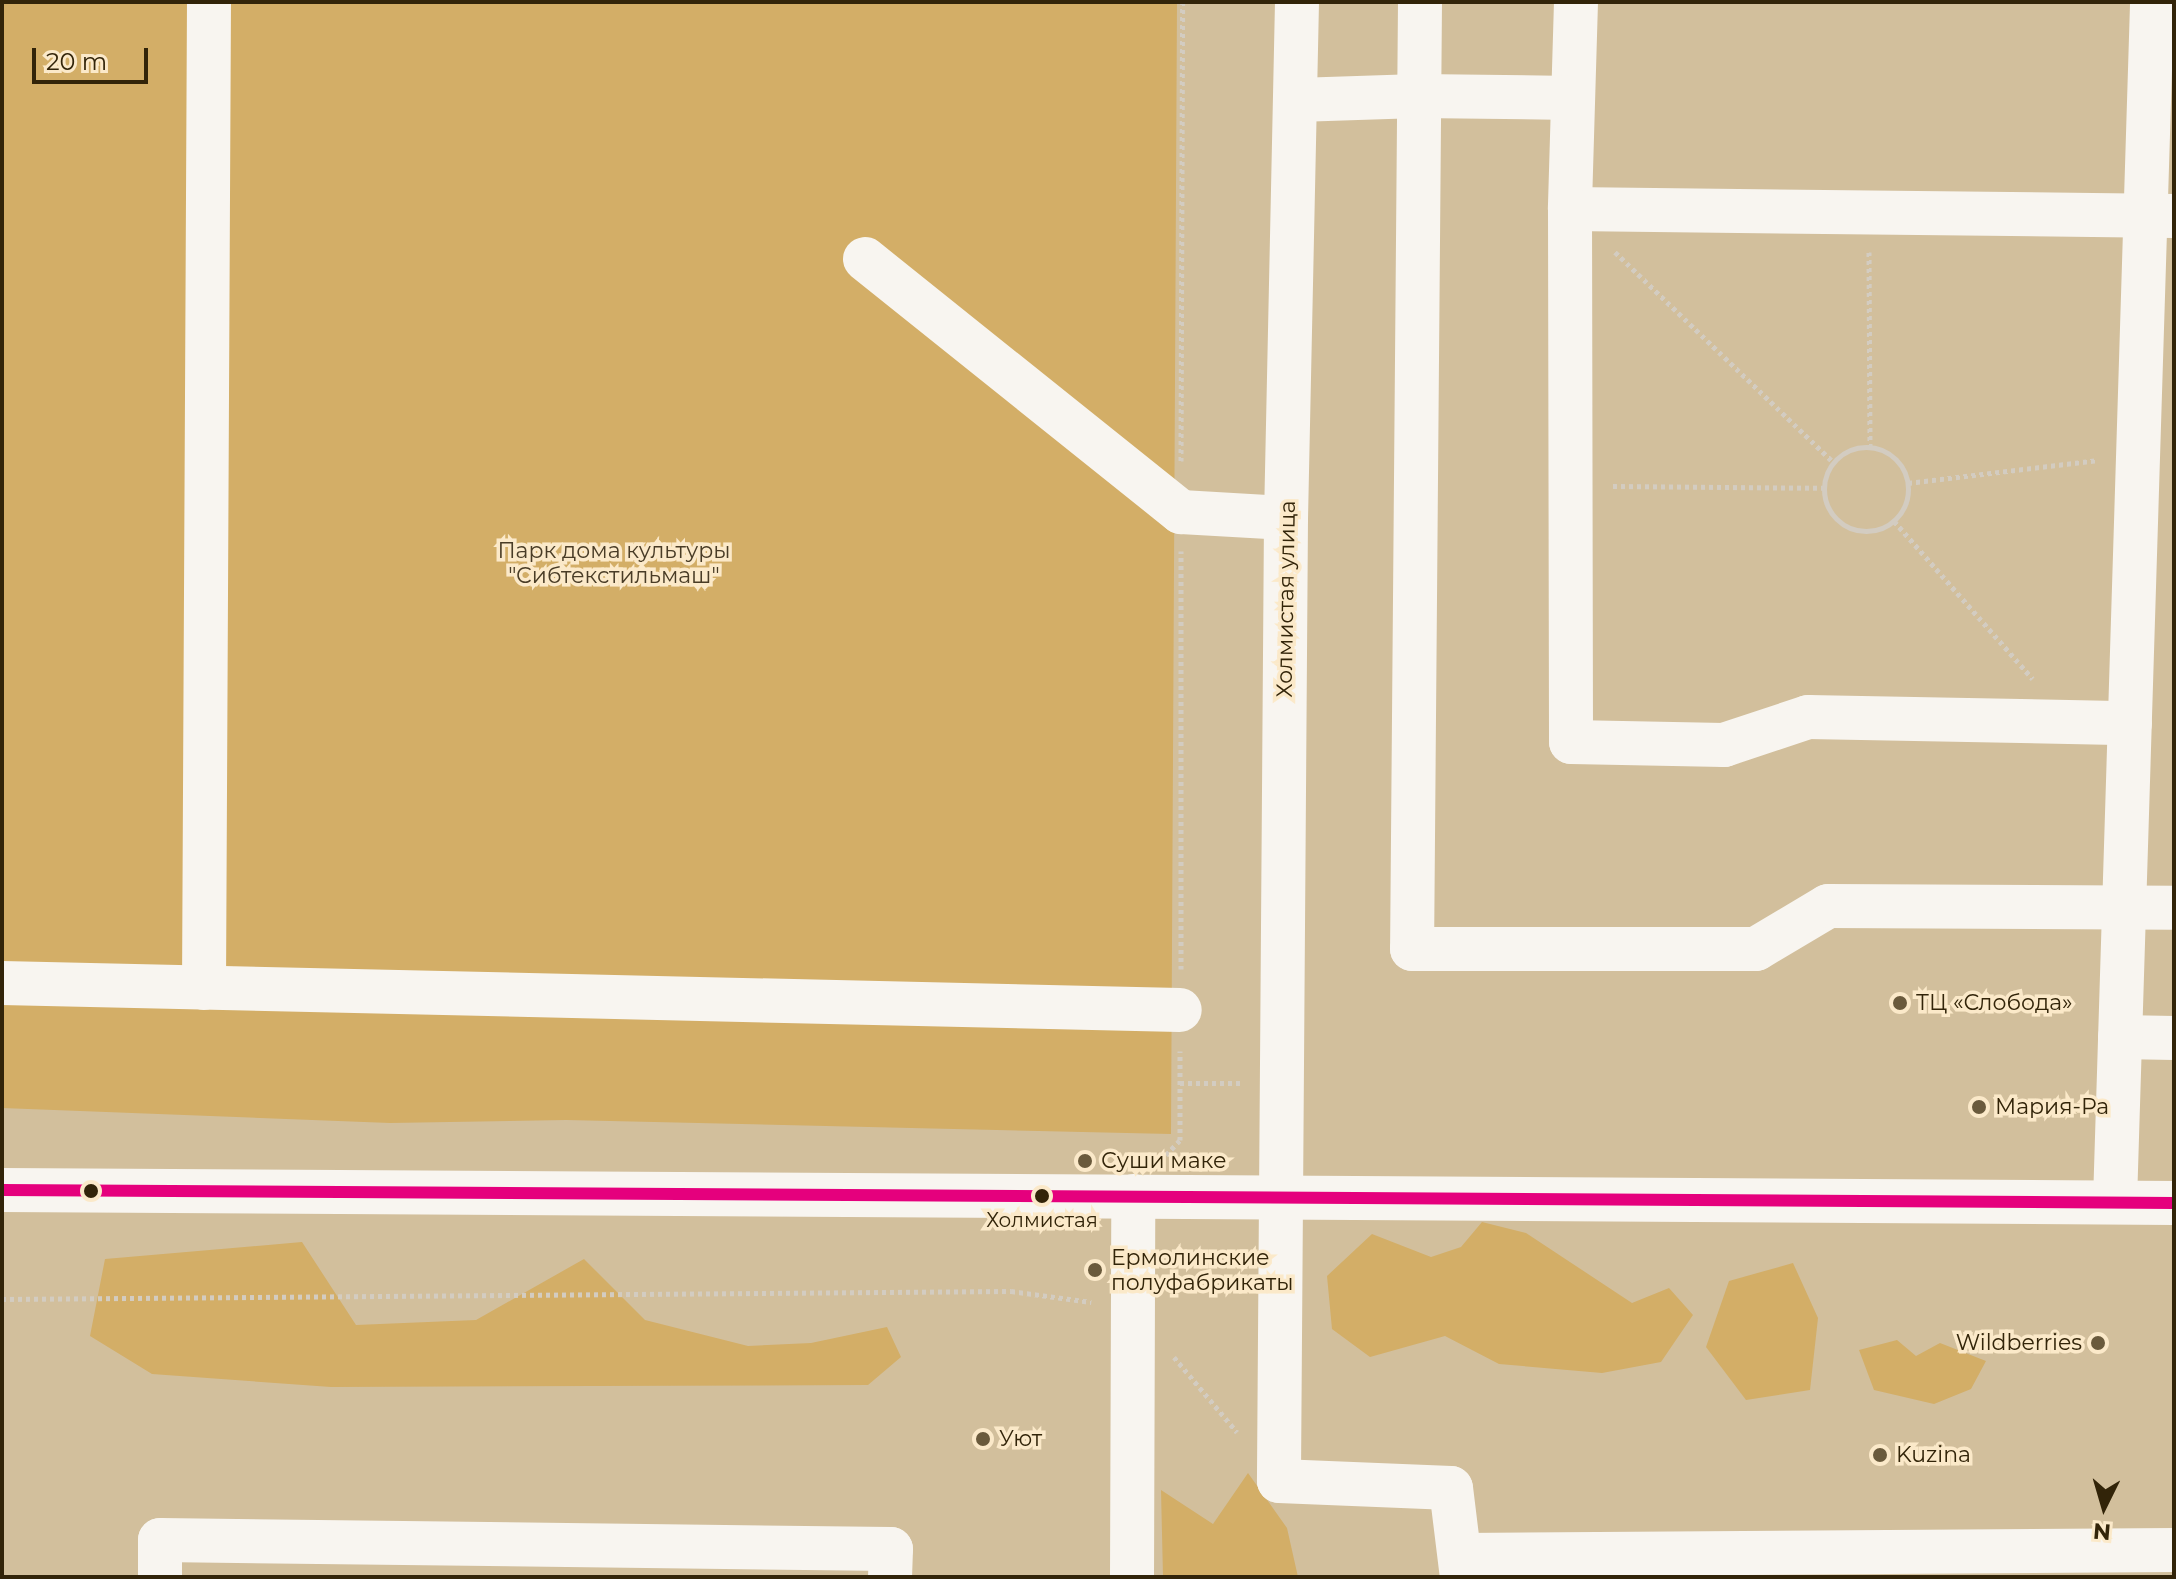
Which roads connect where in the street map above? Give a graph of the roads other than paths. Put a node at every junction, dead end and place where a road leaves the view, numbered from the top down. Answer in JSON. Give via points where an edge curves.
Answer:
{"nodes":[{"id":1,"x":209,"y":2,"type":"edge"},
{"id":2,"x":1297,"y":2,"type":"edge"},
{"id":3,"x":1420,"y":2,"type":"edge"},
{"id":4,"x":1576,"y":2,"type":"edge"},
{"id":5,"x":2152,"y":2,"type":"edge"},
{"id":6,"x":1418,"y":96,"type":"junction"},
{"id":7,"x":1573,"y":98,"type":"junction"},
{"id":8,"x":1297,"y":100,"type":"junction"},
{"id":9,"x":1570,"y":209,"type":"junction"},
{"id":10,"x":2160,"y":216,"type":"edge"},
{"id":11,"x":865,"y":259,"type":"dead end"},
{"id":12,"x":2158,"y":374,"type":"edge"},
{"id":13,"x":1286,"y":518,"type":"junction"},
{"id":14,"x":2130,"y":723,"type":"junction"},
{"id":15,"x":2124,"y":908,"type":"junction"},
{"id":16,"x":2174,"y":908,"type":"edge"},
{"id":17,"x":2,"y":983,"type":"edge"},
{"id":18,"x":204,"y":988,"type":"junction"},
{"id":19,"x":1180,"y":1010,"type":"road end"},
{"id":20,"x":2120,"y":1037,"type":"junction"},
{"id":21,"x":2174,"y":1038,"type":"edge"},
{"id":22,"x":2,"y":1190,"type":"edge"},
{"id":23,"x":1133,"y":1196,"type":"junction"},
{"id":24,"x":1281,"y":1197,"type":"junction"},
{"id":25,"x":2115,"y":1202,"type":"junction"},
{"id":26,"x":2174,"y":1203,"type":"edge"},
{"id":27,"x":2174,"y":1550,"type":"edge"},
{"id":28,"x":1462,"y":1566,"type":"edge"},
{"id":29,"x":160,"y":1577,"type":"edge"},
{"id":30,"x":890,"y":1577,"type":"edge"},
{"id":31,"x":1132,"y":1577,"type":"edge"}],
"edges":[{"from":1,"to":18,"type":"street"},
{"from":2,"to":8,"type":"street","name":"Холмистая улица"},
{"from":3,"to":6,"type":"street"},
{"from":4,"to":7,"type":"street"},
{"from":5,"to":10,"type":"street"},
{"from":6,"to":7,"type":"street"},
{"from":6,"to":8,"type":"street"},
{"from":6,"to":15,"type":"street","via":[[1412,949],[1756,949],[1828,906]]},
{"from":7,"to":9,"type":"street"},
{"from":8,"to":13,"type":"street","name":"Холмистая улица"},
{"from":9,"to":10,"type":"street"},
{"from":9,"to":14,"type":"street","via":[[1571,742],[1724,745],[1808,717]]},
{"from":10,"to":12,"type":"street"},
{"from":11,"to":13,"type":"street","via":[[1181,512]]},
{"from":12,"to":14,"type":"street","via":[[2138,455]]},
{"from":13,"to":24,"type":"street","name":"Холмистая улица"},
{"from":14,"to":15,"type":"street"},
{"from":15,"to":16,"type":"street"},
{"from":15,"to":20,"type":"street"},
{"from":17,"to":18,"type":"street"},
{"from":18,"to":19,"type":"street"},
{"from":20,"to":21,"type":"street"},
{"from":20,"to":25,"type":"street"},
{"from":22,"to":23,"type":"street"},
{"from":23,"to":24,"type":"street"},
{"from":23,"to":31,"type":"street"},
{"from":24,"to":25,"type":"street"},
{"from":24,"to":28,"type":"street","name":"Холмистая улица","via":[[1279,1481],[1451,1488]]},
{"from":25,"to":26,"type":"street"},
{"from":27,"to":28,"type":"street"},
{"from":29,"to":30,"type":"street","via":[[160,1540],[891,1549]]}]}
